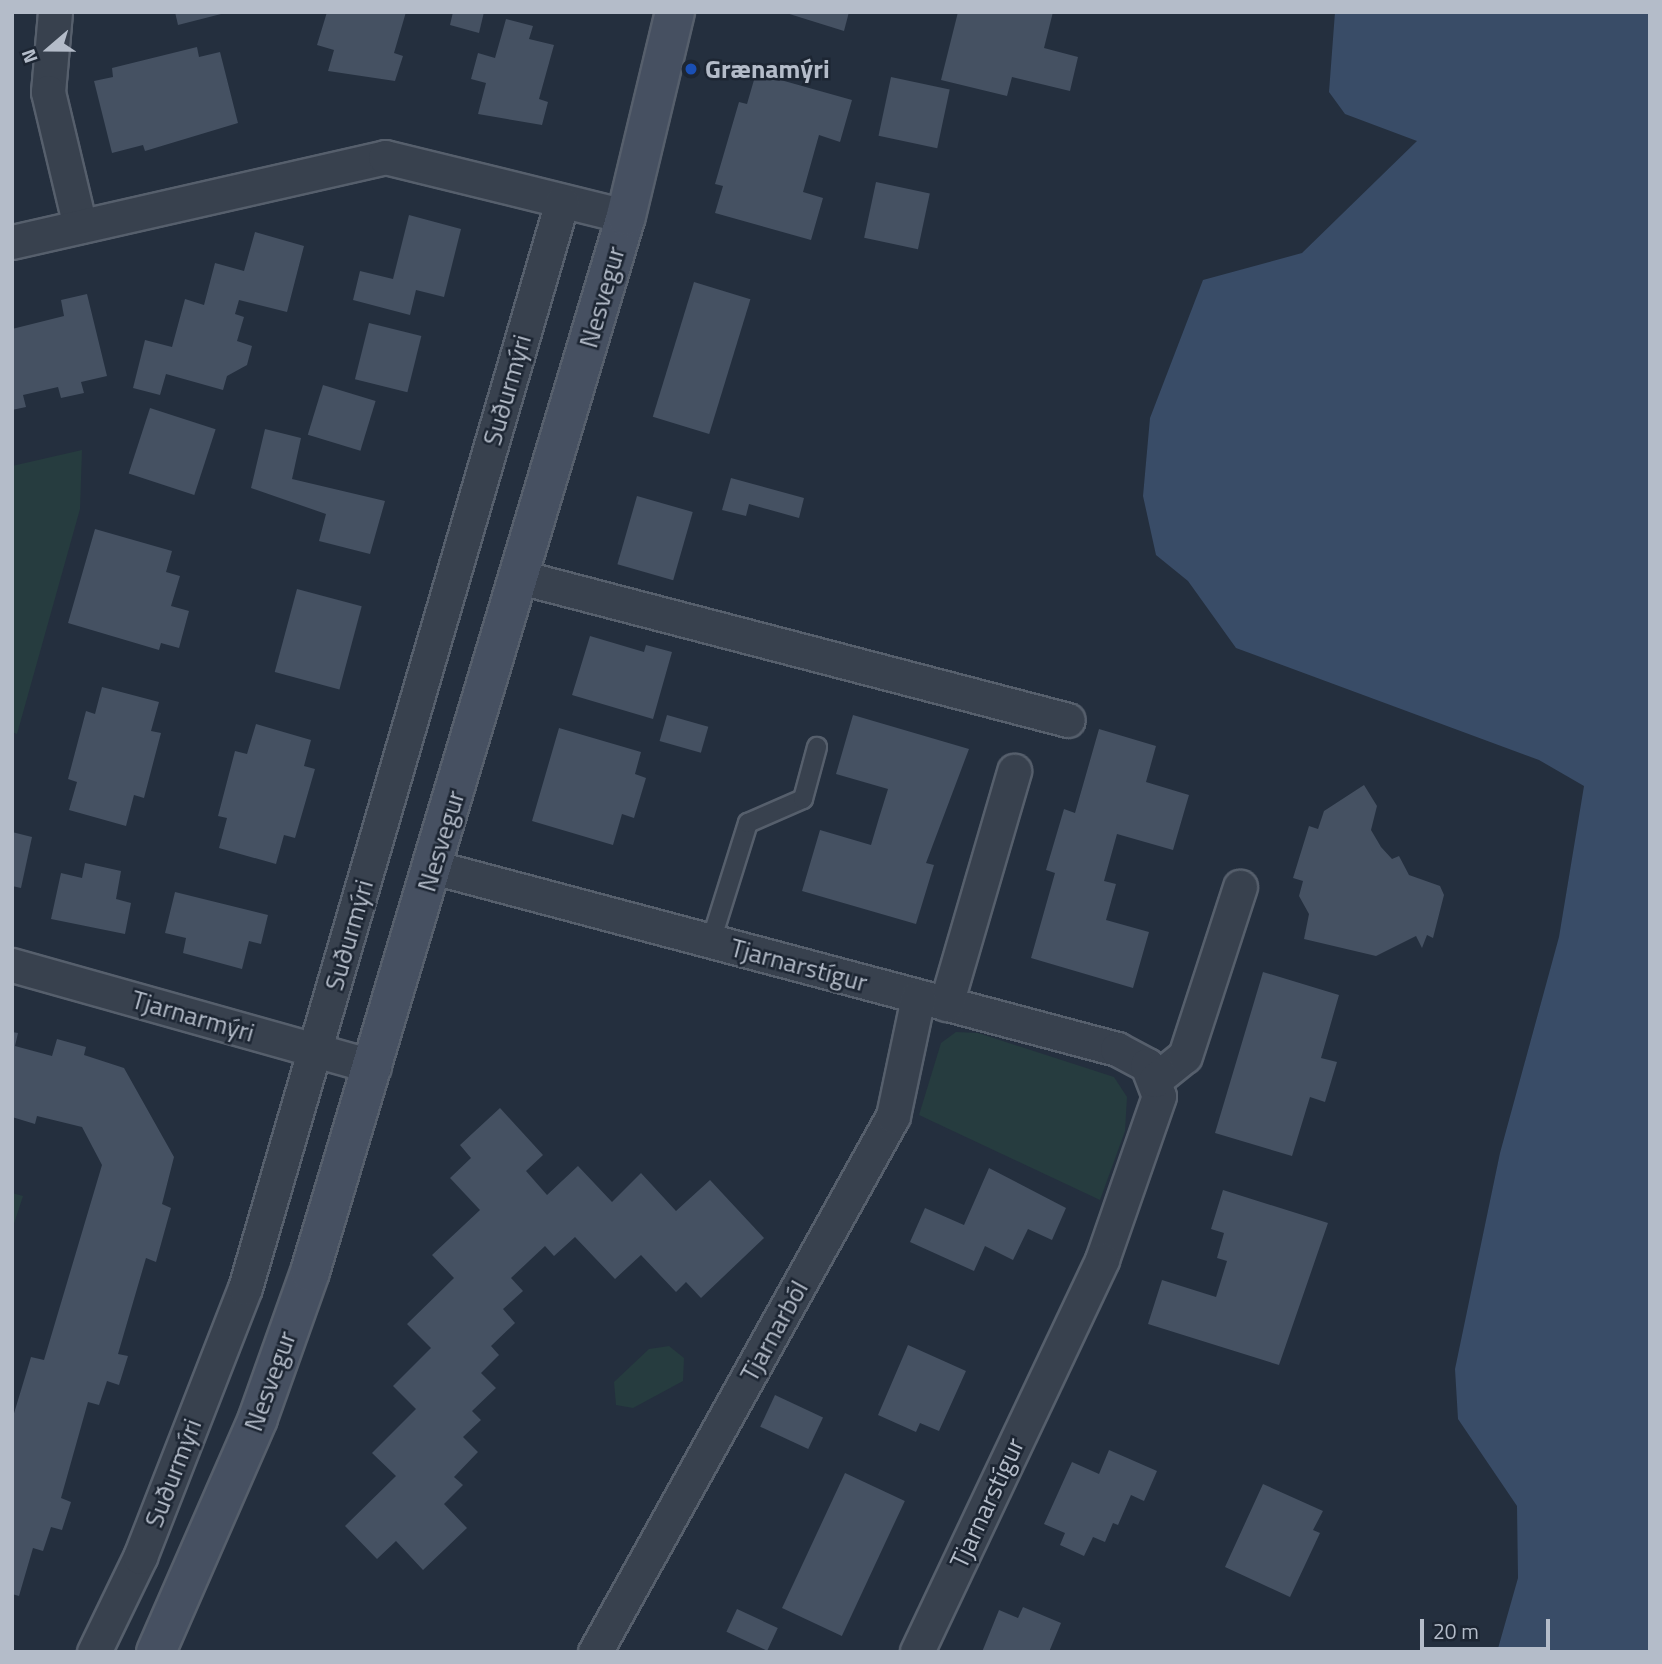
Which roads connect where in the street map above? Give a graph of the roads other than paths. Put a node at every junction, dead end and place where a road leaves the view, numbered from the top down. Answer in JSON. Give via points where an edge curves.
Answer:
{"nodes":[{"id":1,"x":55,"y":12,"type":"edge"},
{"id":2,"x":675,"y":12,"type":"edge"},
{"id":3,"x":562,"y":202,"type":"junction"},
{"id":4,"x":626,"y":216,"type":"junction"},
{"id":5,"x":80,"y":226,"type":"junction"},
{"id":6,"x":12,"y":242,"type":"edge"},
{"id":7,"x":520,"y":577,"type":"junction"},
{"id":8,"x":1068,"y":720,"type":"dead end"},
{"id":9,"x":817,"y":747,"type":"dead end"},
{"id":10,"x":1014,"y":771,"type":"dead end"},
{"id":11,"x":433,"y":867,"type":"junction"},
{"id":12,"x":1240,"y":887,"type":"dead end"},
{"id":13,"x":712,"y":941,"type":"junction"},
{"id":14,"x":12,"y":965,"type":"edge"},
{"id":15,"x":932,"y":1000,"type":"junction"},
{"id":16,"x":315,"y":1051,"type":"junction"},
{"id":17,"x":374,"y":1067,"type":"junction"},
{"id":18,"x":1155,"y":1080,"type":"junction"},
{"id":19,"x":94,"y":1652,"type":"edge"},
{"id":20,"x":156,"y":1652,"type":"edge"},
{"id":21,"x":595,"y":1652,"type":"edge"},
{"id":22,"x":916,"y":1652,"type":"edge"}],
"edges":[{"from":1,"to":5,"type":"street","via":[[48,92]]},
{"from":2,"to":4,"type":"street","name":"Nesvegur"},
{"from":3,"to":4,"type":"street"},
{"from":3,"to":5,"type":"street","via":[[385,157]]},
{"from":3,"to":16,"type":"street","name":"Suðurmýri"},
{"from":4,"to":7,"type":"street","name":"Nesvegur"},
{"from":5,"to":6,"type":"street"},
{"from":7,"to":8,"type":"street"},
{"from":7,"to":11,"type":"street","name":"Nesvegur"},
{"from":9,"to":13,"type":"lane","via":[[803,799],[748,823]]},
{"from":10,"to":15,"type":"street","name":"Tjarnarból"},
{"from":11,"to":13,"type":"street","name":"Tjarnarstígur"},
{"from":11,"to":17,"type":"street","name":"Nesvegur"},
{"from":12,"to":18,"type":"street","via":[[1185,1056]]},
{"from":13,"to":15,"type":"street","name":"Tjarnarstígur"},
{"from":14,"to":16,"type":"street","name":"Tjarnarmýri"},
{"from":15,"to":18,"type":"street","name":"Tjarnarstígur","via":[[1117,1049],[1147,1065]]},
{"from":15,"to":21,"type":"street","name":"Tjarnarból","via":[[893,1116]]},
{"from":16,"to":17,"type":"street","name":"Tjarnarmýri"},
{"from":16,"to":19,"type":"street","name":"Suðurmýri","via":[[245,1288],[140,1557]]},
{"from":17,"to":20,"type":"street","name":"Nesvegur","via":[[258,1418]]},
{"from":18,"to":22,"type":"street","name":"Tjarnarstígur","via":[[1159,1096],[1102,1260]]}]}
